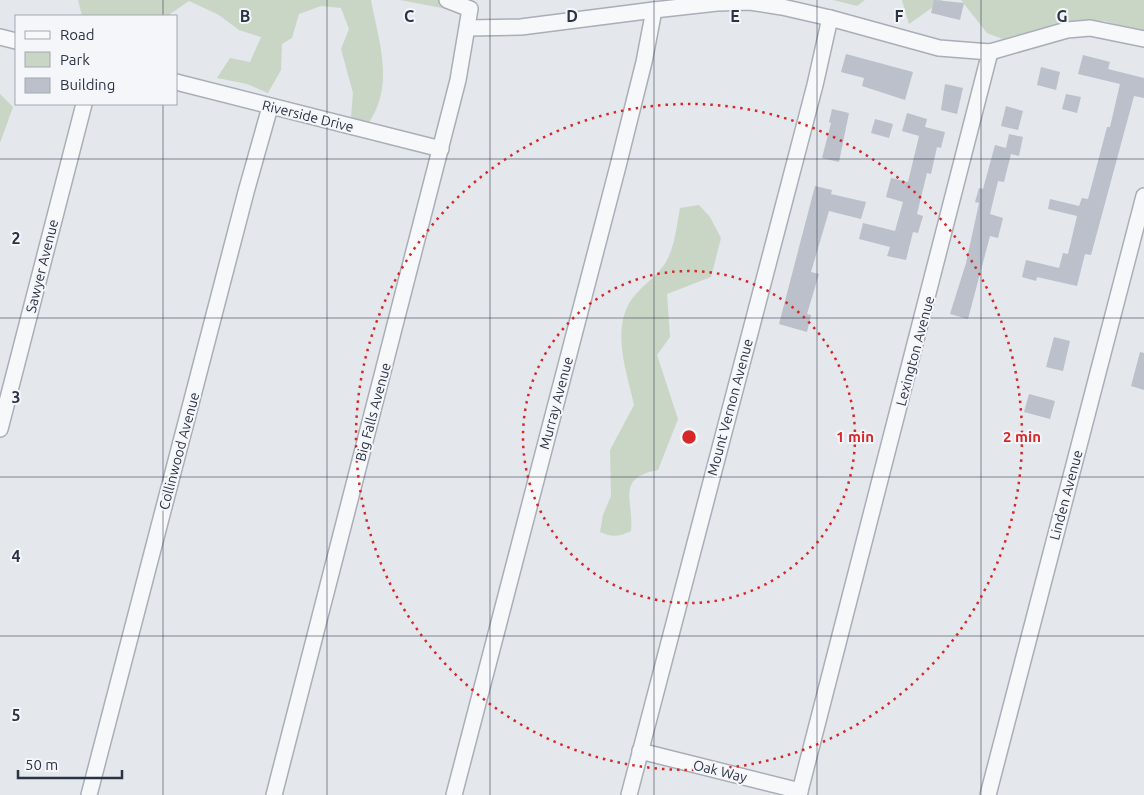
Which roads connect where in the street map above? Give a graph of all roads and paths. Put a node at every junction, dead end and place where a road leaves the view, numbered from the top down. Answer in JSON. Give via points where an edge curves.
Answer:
{"nodes":[{"id":1,"x":447,"y":0,"type":"edge"},
{"id":2,"x":654,"y":10,"type":"junction"},
{"id":3,"x":830,"y":18,"type":"junction"},
{"id":4,"x":468,"y":28,"type":"junction"},
{"id":5,"x":0,"y":37,"type":"edge"},
{"id":6,"x":1144,"y":39,"type":"edge"},
{"id":7,"x":15,"y":41,"type":"edge"},
{"id":8,"x":990,"y":52,"type":"junction"},
{"id":9,"x":178,"y":83,"type":"edge"},
{"id":10,"x":84,"y":105,"type":"edge"},
{"id":11,"x":270,"y":107,"type":"junction"},
{"id":12,"x":441,"y":149,"type":"junction"},
{"id":13,"x":1144,"y":196,"type":"edge"},
{"id":14,"x":0,"y":429,"type":"edge"},
{"id":15,"x":640,"y":750,"type":"junction"},
{"id":16,"x":800,"y":793,"type":"edge"},
{"id":17,"x":90,"y":795,"type":"edge"},
{"id":18,"x":274,"y":795,"type":"edge"},
{"id":19,"x":454,"y":795,"type":"edge"},
{"id":20,"x":629,"y":795,"type":"edge"},
{"id":21,"x":988,"y":795,"type":"edge"}],
"edges":[{"from":1,"to":4,"type":"street","via":[[470,9]]},
{"from":2,"to":3,"type":"street","via":[[750,2]]},
{"from":2,"to":4,"type":"street","via":[[521,27]]},
{"from":2,"to":19,"type":"street","name":"Murray Avenue","via":[[644,62]]},
{"from":3,"to":8,"type":"street","via":[[939,48]]},
{"from":3,"to":15,"type":"street","name":"Mount Vernon Avenue"},
{"from":4,"to":12,"type":"street","name":"Big Falls Avenue"},
{"from":5,"to":7,"type":"street"},
{"from":6,"to":8,"type":"street","via":[[1090,28],[1067,30]]},
{"from":8,"to":16,"type":"street","name":"Lexington Avenue"},
{"from":9,"to":11,"type":"street","name":"Riverside Drive"},
{"from":10,"to":14,"type":"street","name":"Sawyer Avenue"},
{"from":11,"to":12,"type":"street","name":"Riverside Drive"},
{"from":11,"to":17,"type":"street","name":"Collinwood Avenue"},
{"from":12,"to":18,"type":"street","name":"Big Falls Avenue"},
{"from":13,"to":21,"type":"street","name":"Linden Avenue"},
{"from":15,"to":16,"type":"street","name":"Oak Way"},
{"from":15,"to":20,"type":"street","name":"Mount Vernon Avenue"}]}
